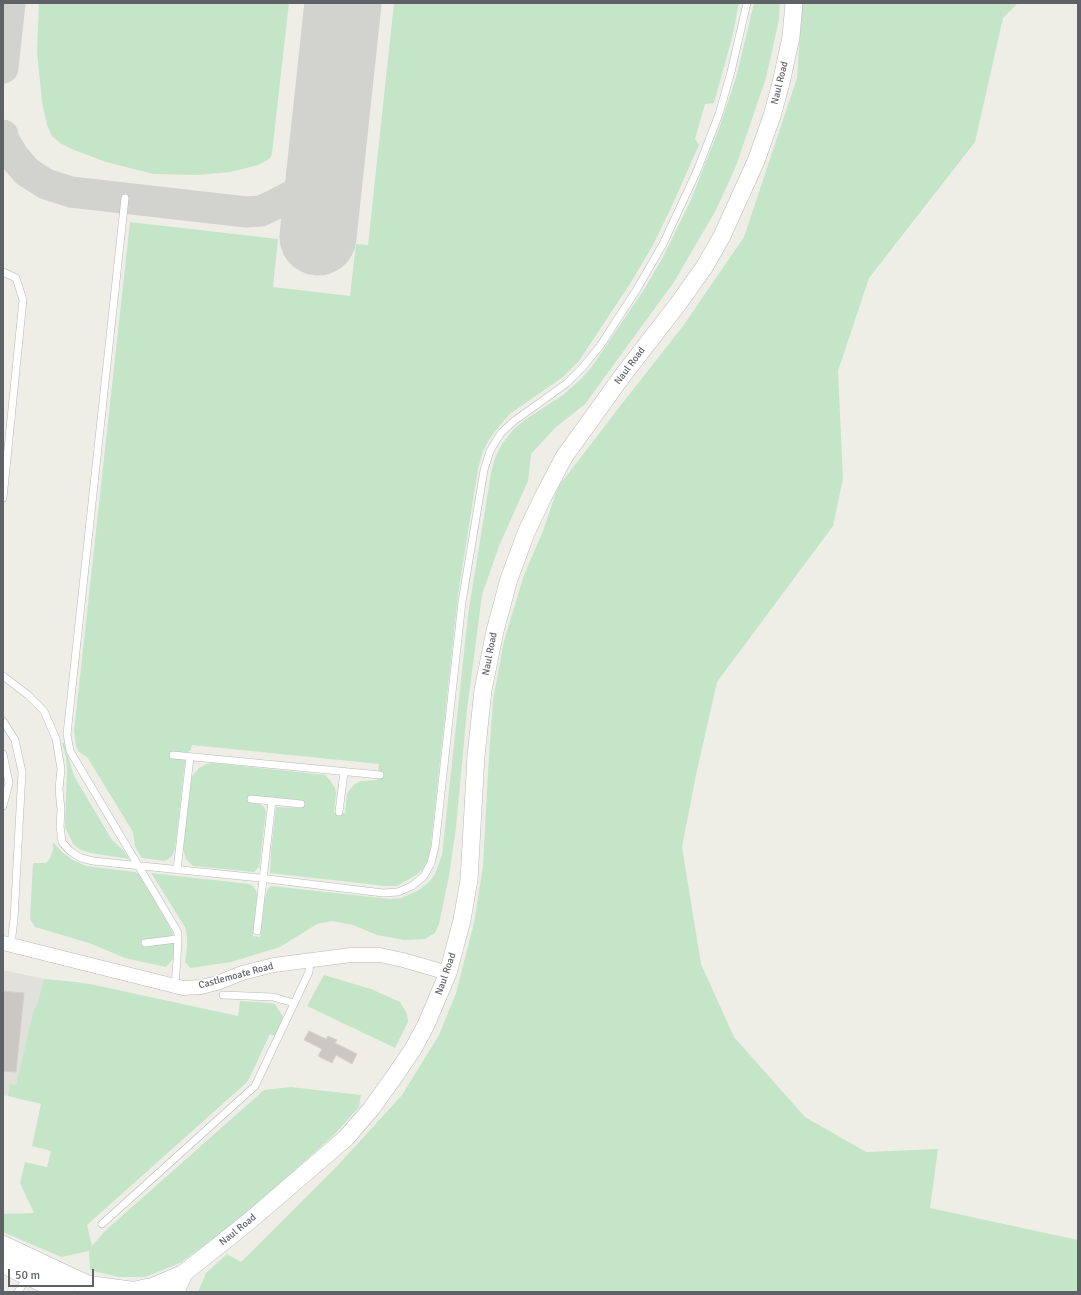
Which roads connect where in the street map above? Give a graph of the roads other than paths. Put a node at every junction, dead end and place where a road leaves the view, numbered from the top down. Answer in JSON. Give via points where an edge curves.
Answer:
{"nodes":[{"id":1,"x":747,"y":3,"type":"edge"},
{"id":2,"x":794,"y":3,"type":"edge"},
{"id":3,"x":125,"y":198,"type":"dead end"},
{"id":4,"x":3,"y":272,"type":"edge"},
{"id":5,"x":3,"y":498,"type":"edge"},
{"id":6,"x":3,"y":676,"type":"edge"},
{"id":7,"x":3,"y":721,"type":"edge"},
{"id":8,"x":3,"y":754,"type":"edge"},
{"id":9,"x":173,"y":755,"type":"dead end"},
{"id":10,"x":190,"y":756,"type":"junction"},
{"id":11,"x":344,"y":772,"type":"junction"},
{"id":12,"x":380,"y":775,"type":"dead end"},
{"id":13,"x":251,"y":799,"type":"dead end"},
{"id":14,"x":272,"y":801,"type":"junction"},
{"id":15,"x":300,"y":804,"type":"dead end"},
{"id":16,"x":3,"y":806,"type":"edge"},
{"id":17,"x":339,"y":812,"type":"dead end"},
{"id":18,"x":138,"y":866,"type":"junction"},
{"id":19,"x":177,"y":870,"type":"junction"},
{"id":20,"x":263,"y":879,"type":"junction"},
{"id":21,"x":257,"y":931,"type":"dead end"},
{"id":22,"x":178,"y":939,"type":"junction"},
{"id":23,"x":145,"y":943,"type":"dead end"},
{"id":24,"x":7,"y":944,"type":"edge"},
{"id":25,"x":310,"y":960,"type":"junction"},
{"id":26,"x":448,"y":973,"type":"junction"},
{"id":27,"x":175,"y":986,"type":"junction"},
{"id":28,"x":223,"y":994,"type":"dead end"},
{"id":29,"x":294,"y":1003,"type":"junction"},
{"id":30,"x":102,"y":1224,"type":"dead end"},
{"id":31,"x":3,"y":1246,"type":"edge"},
{"id":32,"x":3,"y":1263,"type":"edge"},
{"id":33,"x":184,"y":1273,"type":"junction"},
{"id":34,"x":28,"y":1275,"type":"junction"},
{"id":35,"x":143,"y":1291,"type":"edge"},
{"id":36,"x":18,"y":1292,"type":"edge"},
{"id":37,"x":64,"y":1292,"type":"edge"},
{"id":38,"x":176,"y":1292,"type":"edge"}],
"edges":[{"from":1,"to":20,"type":"lane","via":[[719,114],[698,171],[663,244],[600,346],[582,368],[568,383],[514,421],[501,433],[490,451],[484,470],[462,602],[435,846],[431,863],[424,876],[412,886],[398,892],[384,893]]},
{"from":2,"to":26,"type":"street","name":"Naul Road","via":[[791,37],[772,116],[756,161],[722,236],[696,279],[564,457],[542,497],[509,579],[483,690],[476,756],[469,880]]},
{"from":3,"to":18,"type":"lane","via":[[67,734],[70,751]]},
{"from":4,"to":5,"type":"lane","via":[[16,278],[23,300]]},
{"from":6,"to":18,"type":"lane","via":[[44,711],[56,739],[61,769],[59,789],[62,842],[70,852],[81,858]]},
{"from":7,"to":24,"type":"lane","via":[[15,740],[22,772],[14,919]]},
{"from":8,"to":16,"type":"lane","via":[[10,783]]},
{"from":9,"to":10,"type":"lane"},
{"from":10,"to":11,"type":"lane"},
{"from":10,"to":19,"type":"lane"},
{"from":11,"to":12,"type":"lane"},
{"from":11,"to":17,"type":"lane"},
{"from":13,"to":14,"type":"lane"},
{"from":14,"to":15,"type":"lane"},
{"from":14,"to":20,"type":"lane"},
{"from":18,"to":19,"type":"lane"},
{"from":18,"to":22,"type":"lane","via":[[176,929]]},
{"from":19,"to":20,"type":"lane"},
{"from":20,"to":21,"type":"lane"},
{"from":22,"to":23,"type":"lane"},
{"from":22,"to":27,"type":"lane"},
{"from":24,"to":27,"type":"street","name":"Castlemoate Road"},
{"from":25,"to":26,"type":"street","name":"Castlemoate Road","via":[[351,955],[380,955]]},
{"from":25,"to":27,"type":"street","name":"Castlemoate Road","via":[[269,966],[201,987]]},
{"from":25,"to":29,"type":"lane","via":[[309,972]]},
{"from":26,"to":33,"type":"street","name":"Naul Road","via":[[413,1049],[346,1138]]},
{"from":28,"to":29,"type":"lane","via":[[273,997]]},
{"from":29,"to":30,"type":"lane","via":[[255,1086]]},
{"from":31,"to":35,"type":"main road","via":[[86,1285]]},
{"from":32,"to":34,"type":"main road"},
{"from":33,"to":35,"type":"street","name":"Naul Road"},
{"from":33,"to":38,"type":"street","name":"Naul Road"},
{"from":34,"to":36,"type":"lane"},
{"from":34,"to":37,"type":"main road"}]}
